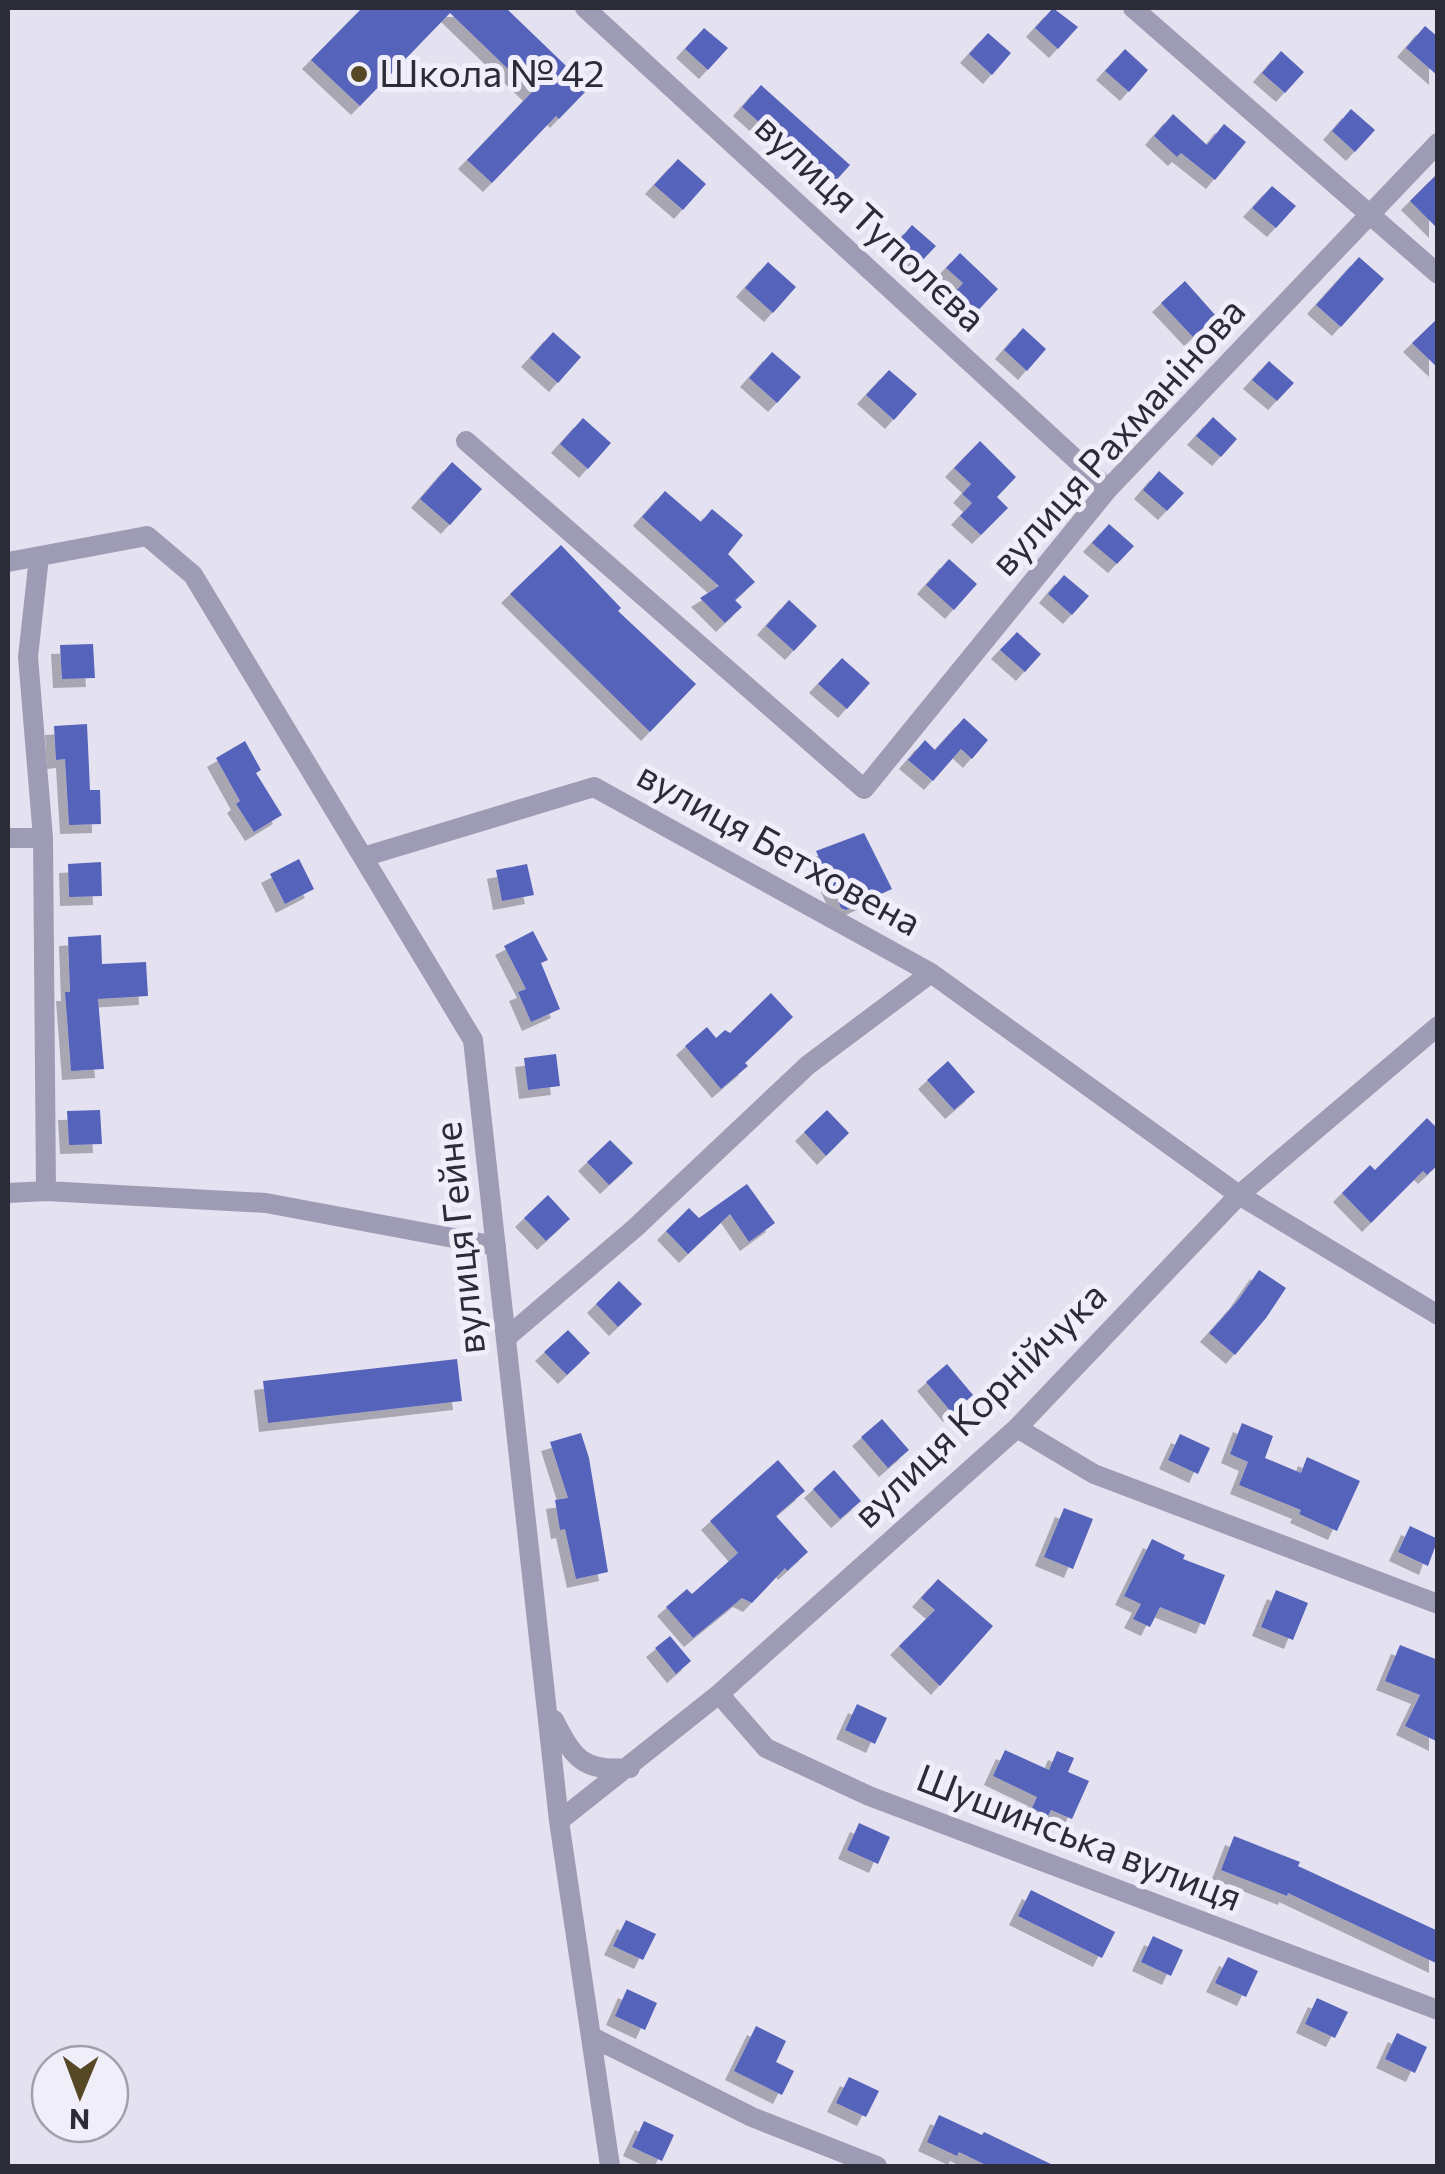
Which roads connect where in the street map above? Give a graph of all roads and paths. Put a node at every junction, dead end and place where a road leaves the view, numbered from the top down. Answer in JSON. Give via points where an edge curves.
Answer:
{"nodes":[{"id":1,"x":585,"y":8,"type":"edge"},
{"id":2,"x":1133,"y":8,"type":"edge"},
{"id":3,"x":1438,"y":143,"type":"edge"},
{"id":4,"x":1372,"y":214,"type":"junction"},
{"id":5,"x":1438,"y":274,"type":"edge"},
{"id":6,"x":466,"y":441,"type":"dead end"},
{"id":7,"x":1108,"y":489,"type":"junction"},
{"id":8,"x":39,"y":556,"type":"junction"},
{"id":9,"x":8,"y":562,"type":"edge"},
{"id":10,"x":8,"y":838,"type":"edge"},
{"id":11,"x":43,"y":838,"type":"junction"},
{"id":12,"x":363,"y":858,"type":"junction"},
{"id":13,"x":931,"y":973,"type":"junction"},
{"id":14,"x":1438,"y":1026,"type":"edge"},
{"id":15,"x":46,"y":1190,"type":"junction"},
{"id":16,"x":8,"y":1193,"type":"edge"},
{"id":17,"x":1239,"y":1195,"type":"junction"},
{"id":18,"x":496,"y":1246,"type":"junction"},
{"id":19,"x":1438,"y":1315,"type":"edge"},
{"id":20,"x":506,"y":1338,"type":"junction"},
{"id":21,"x":1017,"y":1428,"type":"junction"},
{"id":22,"x":1438,"y":1604,"type":"edge"},
{"id":23,"x":719,"y":1694,"type":"junction"},
{"id":24,"x":546,"y":1704,"type":"junction"},
{"id":25,"x":630,"y":1768,"type":"junction"},
{"id":26,"x":559,"y":1821,"type":"junction"},
{"id":27,"x":1438,"y":2010,"type":"edge"},
{"id":28,"x":592,"y":2037,"type":"junction"},
{"id":29,"x":610,"y":2166,"type":"edge"},
{"id":30,"x":877,"y":2166,"type":"edge"}],
"edges":[{"from":1,"to":7,"type":"street","name":"вулиця Туполєва"},
{"from":2,"to":4,"type":"street"},
{"from":3,"to":4,"type":"street","name":"вулиця Рахманінова"},
{"from":4,"to":5,"type":"street"},
{"from":4,"to":7,"type":"street","name":"вулиця Рахманінова"},
{"from":6,"to":7,"type":"street","name":"вулиця Рахманінова","via":[[864,789]]},
{"from":8,"to":9,"type":"street","name":"вулиця Гейне"},
{"from":8,"to":11,"type":"street","via":[[28,657]]},
{"from":8,"to":12,"type":"street","name":"вулиця Гейне","via":[[147,536],[193,576]]},
{"from":10,"to":11,"type":"street"},
{"from":11,"to":15,"type":"street"},
{"from":12,"to":13,"type":"street","name":"вулиця Бетховена","via":[[594,787]]},
{"from":12,"to":18,"type":"street","name":"вулиця Гейне","via":[[473,1040]]},
{"from":13,"to":17,"type":"street","name":"вулиця Бетховена"},
{"from":13,"to":20,"type":"street","via":[[808,1066]]},
{"from":14,"to":17,"type":"street","name":"вулиця Корнійчука"},
{"from":15,"to":16,"type":"street"},
{"from":15,"to":18,"type":"street","via":[[266,1202]]},
{"from":17,"to":19,"type":"street","name":"вулиця Бетховена"},
{"from":17,"to":21,"type":"street","name":"вулиця Корнійчука"},
{"from":18,"to":20,"type":"street","name":"вулиця Гейне"},
{"from":20,"to":24,"type":"street","name":"вулиця Гейне"},
{"from":21,"to":22,"type":"street","via":[[1094,1474]]},
{"from":21,"to":23,"type":"street","name":"вулиця Корнійчука"},
{"from":23,"to":25,"type":"street","name":"вулиця Корнійчука"},
{"from":23,"to":27,"type":"street","name":"Шушинська вулиця","via":[[766,1748],[869,1796]]},
{"from":24,"to":25,"type":"street","via":[[570,1750],[586,1765]]},
{"from":24,"to":26,"type":"street","name":"вулиця Гейне"},
{"from":25,"to":26,"type":"street","name":"вулиця Корнійчука"},
{"from":26,"to":28,"type":"street","name":"вулиця Гейне"},
{"from":28,"to":29,"type":"street","name":"вулиця Гейне"},
{"from":28,"to":30,"type":"street","via":[[752,2117]]}]}
